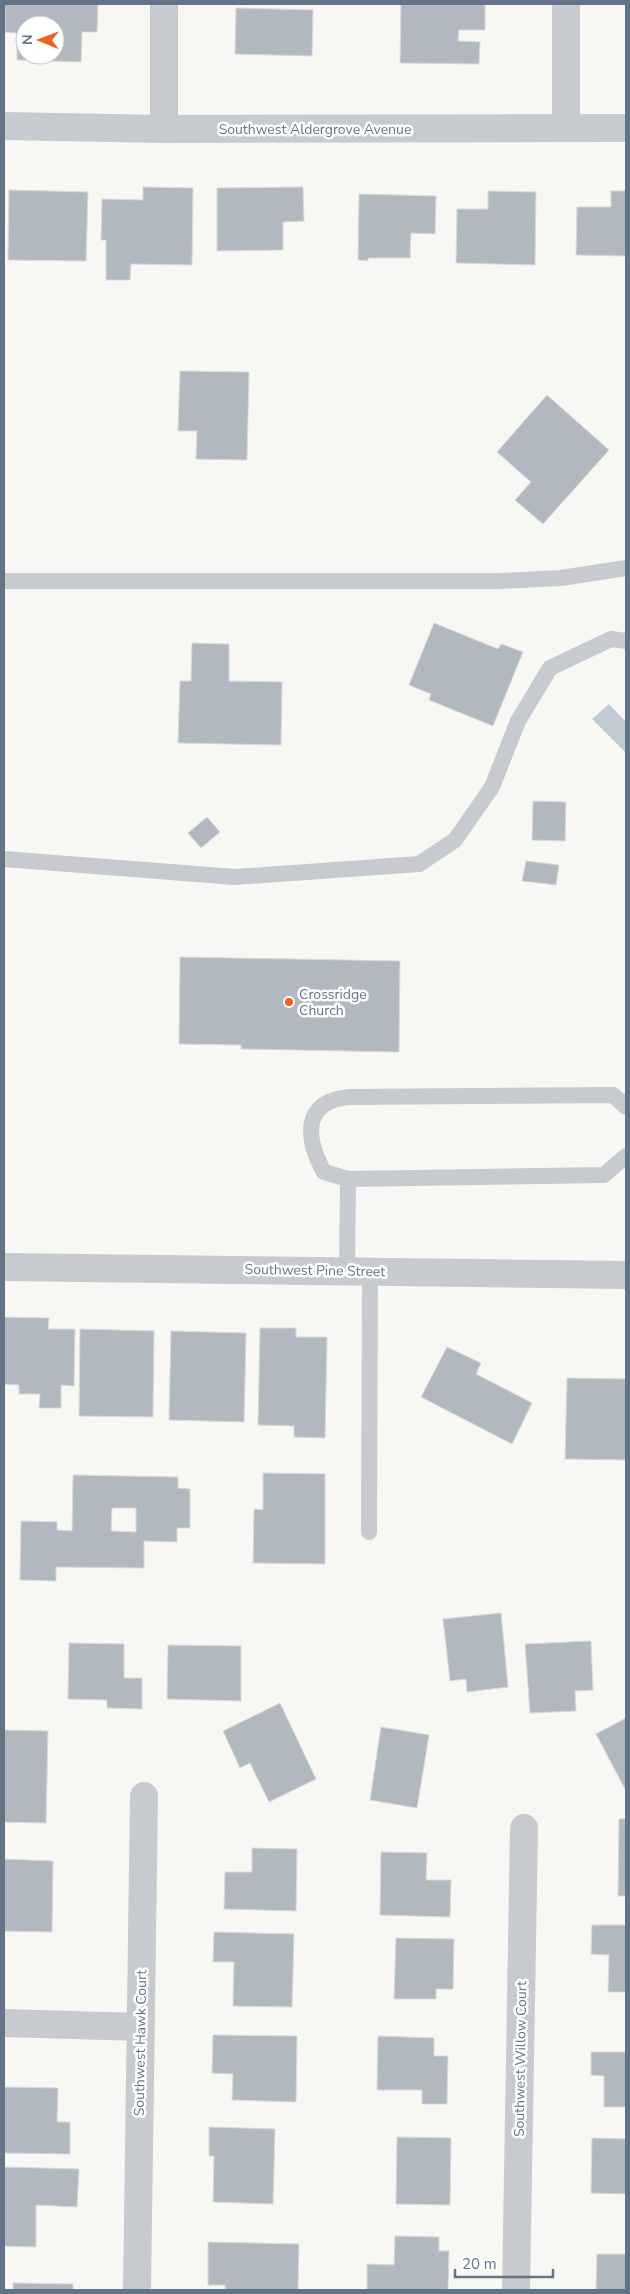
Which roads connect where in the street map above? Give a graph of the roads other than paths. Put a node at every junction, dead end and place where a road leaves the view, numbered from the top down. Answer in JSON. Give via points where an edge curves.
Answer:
{"nodes":[{"id":1,"x":164,"y":4,"type":"edge"},
{"id":2,"x":566,"y":4,"type":"edge"},
{"id":3,"x":4,"y":126,"type":"edge"},
{"id":4,"x":566,"y":128,"type":"junction"},
{"id":5,"x":626,"y":128,"type":"edge"},
{"id":6,"x":164,"y":129,"type":"junction"},
{"id":7,"x":626,"y":568,"type":"edge"},
{"id":8,"x":4,"y":581,"type":"edge"},
{"id":9,"x":626,"y":641,"type":"edge"},
{"id":10,"x":4,"y":859,"type":"edge"},
{"id":11,"x":626,"y":1107,"type":"edge"},
{"id":12,"x":626,"y":1156,"type":"edge"},
{"id":13,"x":348,"y":1178,"type":"junction"},
{"id":14,"x":4,"y":1267,"type":"edge"},
{"id":15,"x":359,"y":1271,"type":"junction"},
{"id":16,"x":626,"y":1276,"type":"edge"},
{"id":17,"x":369,"y":1532,"type":"dead end"},
{"id":18,"x":144,"y":1796,"type":"dead end"},
{"id":19,"x":524,"y":1828,"type":"dead end"},
{"id":20,"x":4,"y":2023,"type":"edge"},
{"id":21,"x":140,"y":2026,"type":"junction"},
{"id":22,"x":136,"y":2290,"type":"edge"},
{"id":23,"x":516,"y":2290,"type":"edge"}],
"edges":[{"from":1,"to":6,"type":"street"},
{"from":2,"to":4,"type":"street"},
{"from":3,"to":6,"type":"street","name":"Southwest Aldergrove Avenue"},
{"from":4,"to":5,"type":"street","name":"Southwest Aldergrove Avenue"},
{"from":4,"to":6,"type":"street","name":"Southwest Aldergrove Avenue"},
{"from":7,"to":8,"type":"lane","via":[[561,578],[502,581]]},
{"from":9,"to":10,"type":"lane","via":[[612,639],[550,668],[518,721],[492,787],[455,840],[419,864],[235,878]]},
{"from":11,"to":13,"type":"lane","via":[[613,1095],[332,1098],[316,1112],[310,1131],[313,1152],[324,1172]]},
{"from":12,"to":13,"type":"lane","via":[[604,1175]]},
{"from":13,"to":15,"type":"lane"},
{"from":14,"to":15,"type":"street","name":"Southwest Pine Street"},
{"from":15,"to":16,"type":"street","name":"Southwest Pine Street"},
{"from":15,"to":17,"type":"lane"},
{"from":18,"to":21,"type":"street","name":"Southwest Hawk Court"},
{"from":19,"to":23,"type":"street","name":"Southwest Willow Court"},
{"from":20,"to":21,"type":"street"},
{"from":21,"to":22,"type":"street","name":"Southwest Hawk Court"}]}
